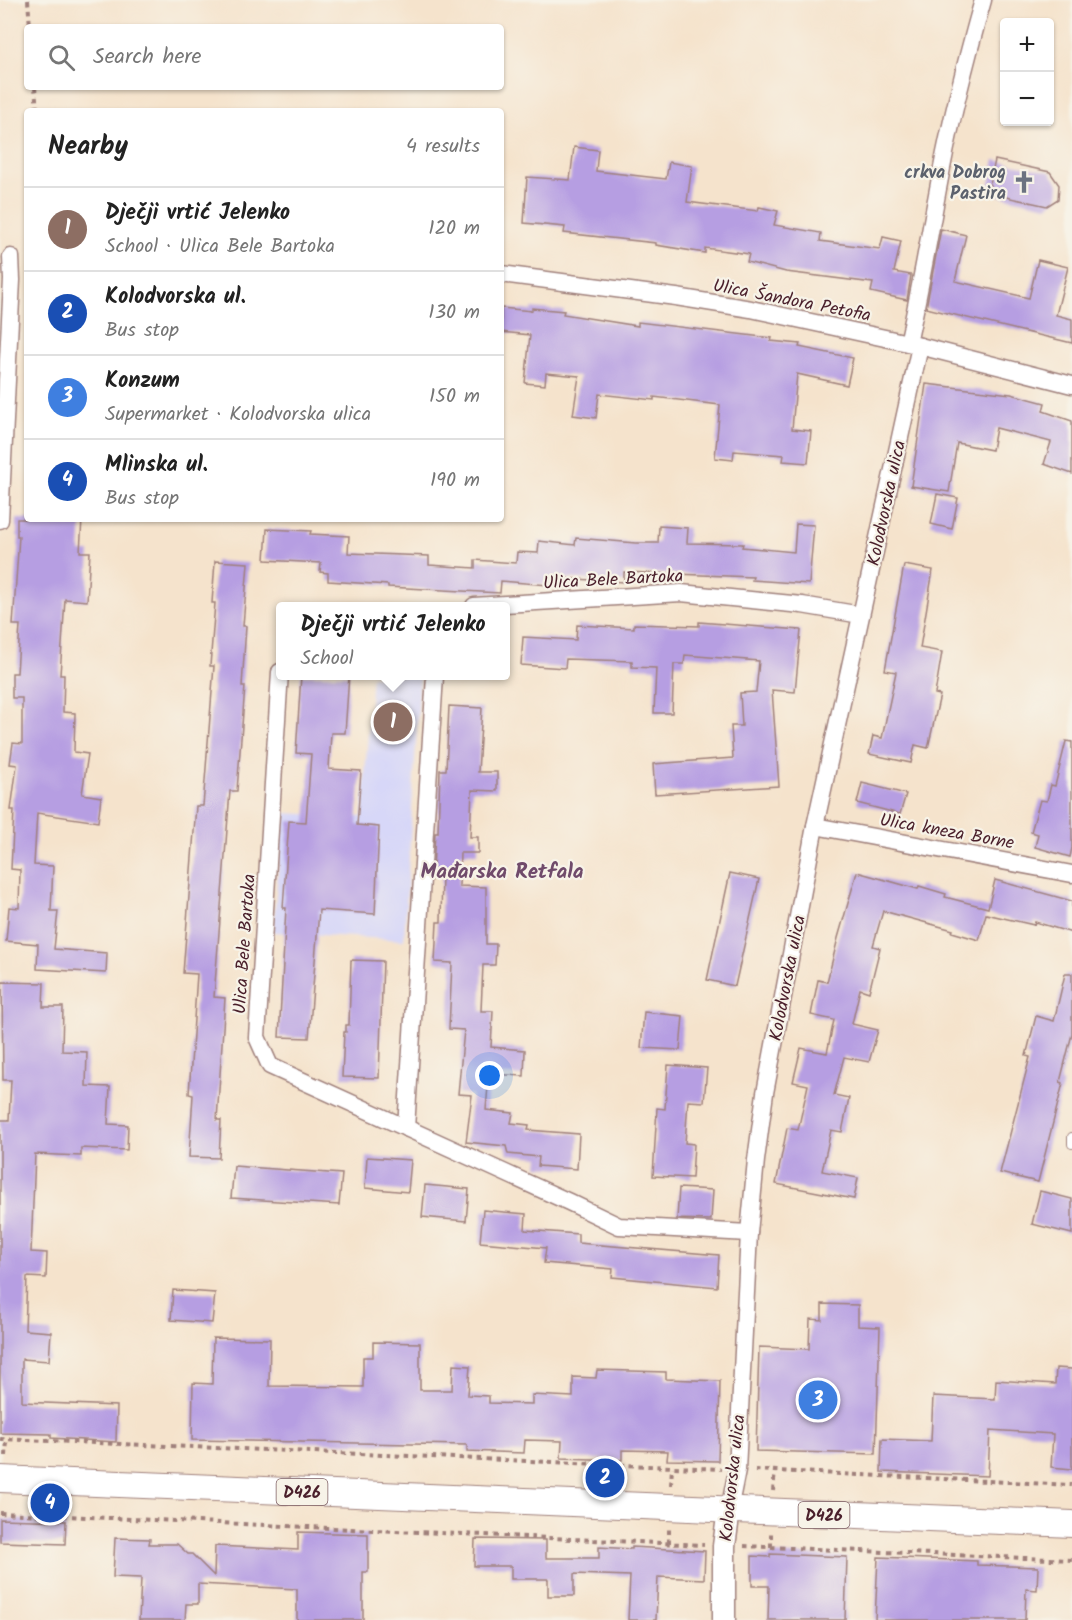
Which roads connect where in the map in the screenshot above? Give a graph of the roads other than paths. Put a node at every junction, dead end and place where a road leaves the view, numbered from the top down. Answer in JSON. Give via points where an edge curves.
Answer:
{"nodes":[{"id":1,"x":983,"y":0,"type":"edge"},
{"id":2,"x":13,"y":257,"type":"edge"},
{"id":3,"x":504,"y":274,"type":"edge"},
{"id":4,"x":914,"y":345,"type":"junction"},
{"id":5,"x":1072,"y":385,"type":"edge"},
{"id":6,"x":0,"y":520,"type":"edge"},
{"id":7,"x":510,"y":604,"type":"edge"},
{"id":8,"x":861,"y":615,"type":"junction"},
{"id":9,"x":279,"y":680,"type":"edge"},
{"id":10,"x":435,"y":680,"type":"edge"},
{"id":11,"x":815,"y":826,"type":"junction"},
{"id":12,"x":1072,"y":874,"type":"edge"},
{"id":13,"x":406,"y":1128,"type":"junction"},
{"id":14,"x":1072,"y":1137,"type":"edge"},
{"id":15,"x":1072,"y":1144,"type":"edge"},
{"id":16,"x":749,"y":1233,"type":"junction"},
{"id":17,"x":0,"y":1479,"type":"edge"},
{"id":18,"x":729,"y":1510,"type":"junction"},
{"id":19,"x":1072,"y":1524,"type":"edge"},
{"id":20,"x":724,"y":1620,"type":"edge"}],
"edges":[{"from":1,"to":4,"type":"street","name":"Kolodvorska ulica","via":[[941,173]]},
{"from":2,"to":6,"type":"street"},
{"from":3,"to":4,"type":"street","name":"Ulica Šandora Petofia","via":[[751,309]]},
{"from":4,"to":5,"type":"street","name":"Ulica Šandora Petofia"},
{"from":4,"to":8,"type":"street","name":"Kolodvorska ulica"},
{"from":7,"to":8,"type":"street","name":"Ulica Bele Bartoka","via":[[681,593]]},
{"from":8,"to":11,"type":"street","name":"Kolodvorska ulica"},
{"from":9,"to":13,"type":"street","name":"Ulica Bele Bartoka","via":[[257,1037],[270,1066]]},
{"from":10,"to":13,"type":"street"},
{"from":11,"to":12,"type":"street","name":"Ulica kneza Borne"},
{"from":11,"to":16,"type":"street","name":"Kolodvorska ulica","via":[[765,1093]]},
{"from":13,"to":16,"type":"street","name":"Ulica Bele Bartoka","via":[[619,1226]]},
{"from":14,"to":15,"type":"lane"},
{"from":16,"to":18,"type":"street","name":"Kolodvorska ulica","via":[[736,1470]]},
{"from":17,"to":18,"type":"main road","number":"D426"},
{"from":18,"to":19,"type":"main road","number":"D426"},
{"from":18,"to":20,"type":"street","name":"Kolodvorska ulica","via":[[724,1546]]}]}
